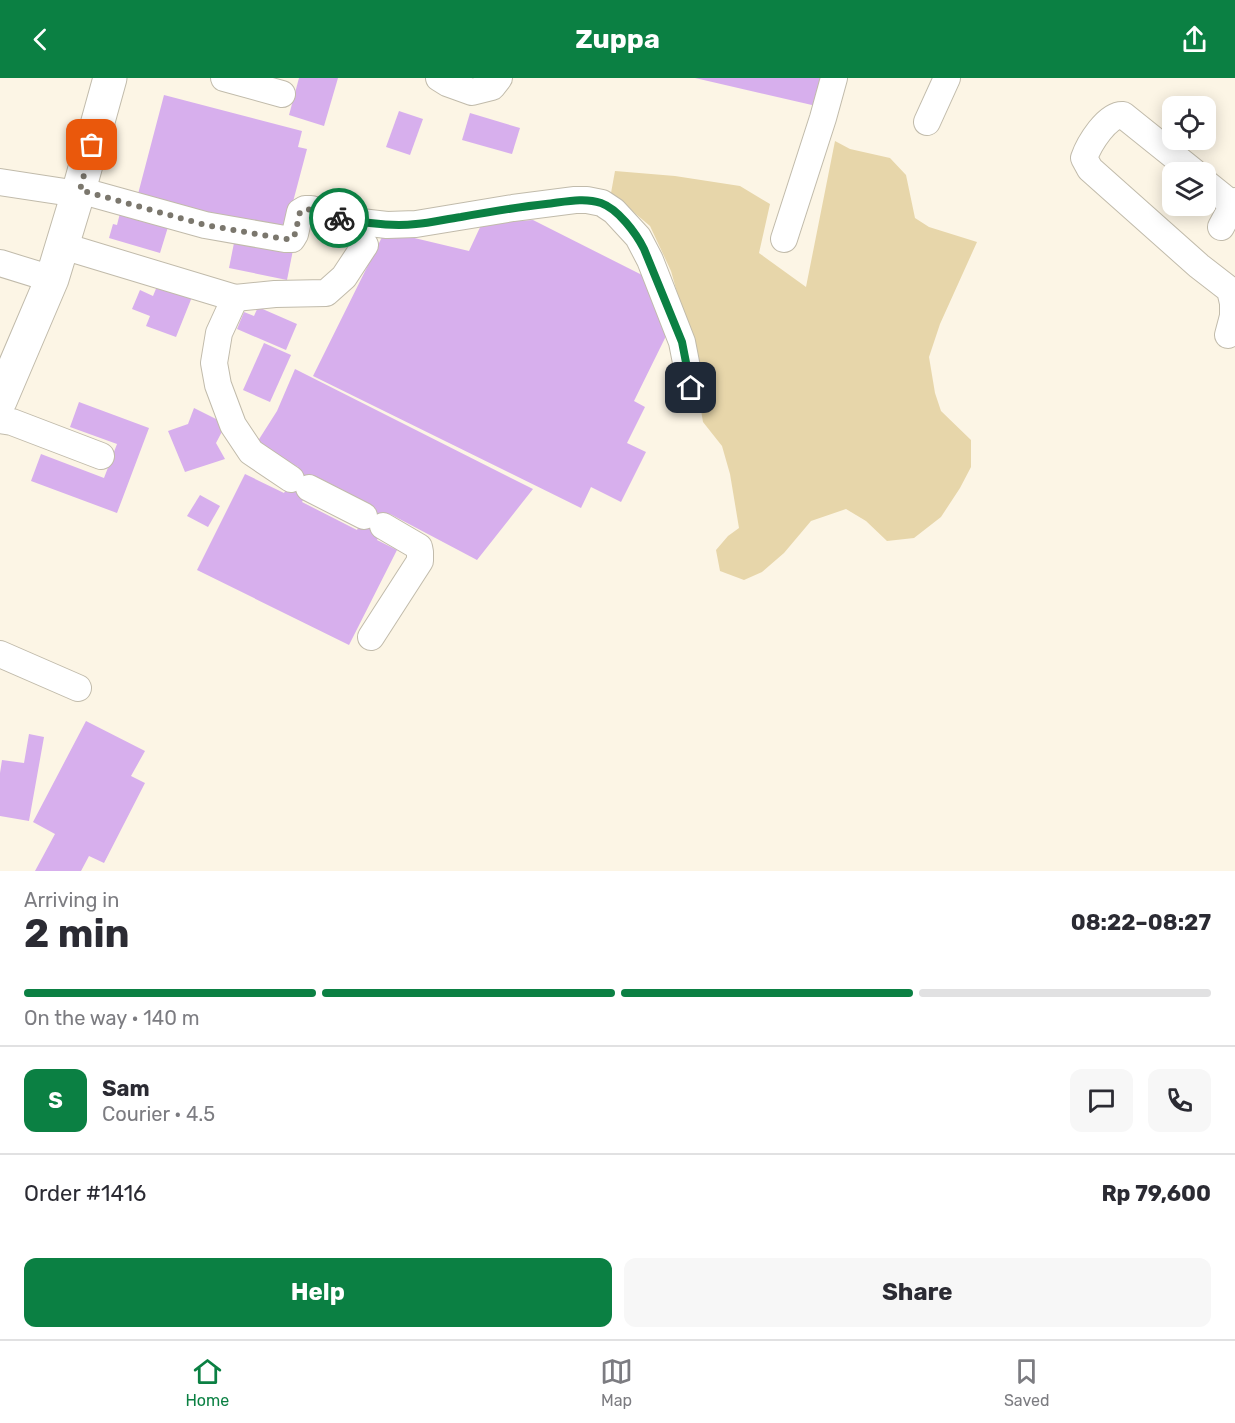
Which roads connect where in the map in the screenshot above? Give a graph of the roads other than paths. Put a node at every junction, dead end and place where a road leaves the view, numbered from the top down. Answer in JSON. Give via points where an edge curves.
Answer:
{"nodes":[{"id":1,"x":110,"y":78,"type":"edge"},
{"id":2,"x":224,"y":78,"type":"edge"},
{"id":3,"x":439,"y":78,"type":"edge"},
{"id":4,"x":499,"y":78,"type":"edge"},
{"id":5,"x":834,"y":78,"type":"edge"},
{"id":6,"x":947,"y":78,"type":"edge"},
{"id":7,"x":282,"y":94,"type":"dead end"},
{"id":8,"x":927,"y":122,"type":"dead end"},
{"id":9,"x":1182,"y":162,"type":"edge"},
{"id":10,"x":0,"y":182,"type":"edge"},
{"id":11,"x":79,"y":192,"type":"junction"},
{"id":12,"x":1216,"y":195,"type":"edge"},
{"id":13,"x":1230,"y":211,"type":"edge"},
{"id":14,"x":784,"y":239,"type":"dead end"},
{"id":15,"x":365,"y":245,"type":"dead end"},
{"id":16,"x":63,"y":246,"type":"junction"},
{"id":17,"x":0,"y":263,"type":"edge"},
{"id":18,"x":52,"y":279,"type":"junction"},
{"id":19,"x":235,"y":298,"type":"junction"},
{"id":20,"x":1228,"y":335,"type":"dead end"},
{"id":21,"x":691,"y":388,"type":"dead end"},
{"id":22,"x":0,"y":401,"type":"edge"},
{"id":23,"x":0,"y":420,"type":"edge"},
{"id":24,"x":101,"y":456,"type":"dead end"},
{"id":25,"x":371,"y":638,"type":"dead end"},
{"id":26,"x":0,"y":654,"type":"edge"},
{"id":27,"x":78,"y":688,"type":"dead end"}],
"edges":[{"from":1,"to":11,"type":"main road"},
{"from":2,"to":7,"type":"street"},
{"from":3,"to":4,"type":"street","via":[[472,92],[492,87]]},
{"from":5,"to":14,"type":"street"},
{"from":6,"to":8,"type":"street"},
{"from":9,"to":20,"type":"street","via":[[1117,114],[1088,148],[1084,159],[1090,169],[1230,290],[1233,316]]},
{"from":10,"to":11,"type":"street"},
{"from":11,"to":16,"type":"main road"},
{"from":11,"to":21,"type":"street","via":[[205,225],[285,239],[292,239],[300,212],[305,209],[387,225],[575,200],[602,203],[638,237],[650,260],[682,342]]},
{"from":12,"to":13,"type":"street"},
{"from":15,"to":19,"type":"street","via":[[344,277],[326,293]]},
{"from":16,"to":18,"type":"main road"},
{"from":16,"to":19,"type":"street"},
{"from":17,"to":18,"type":"street"},
{"from":18,"to":22,"type":"main road"},
{"from":19,"to":25,"type":"street","via":[[219,333],[214,363],[233,425],[251,452],[419,547],[420,561]]},
{"from":23,"to":24,"type":"street"},
{"from":26,"to":27,"type":"street"}]}
